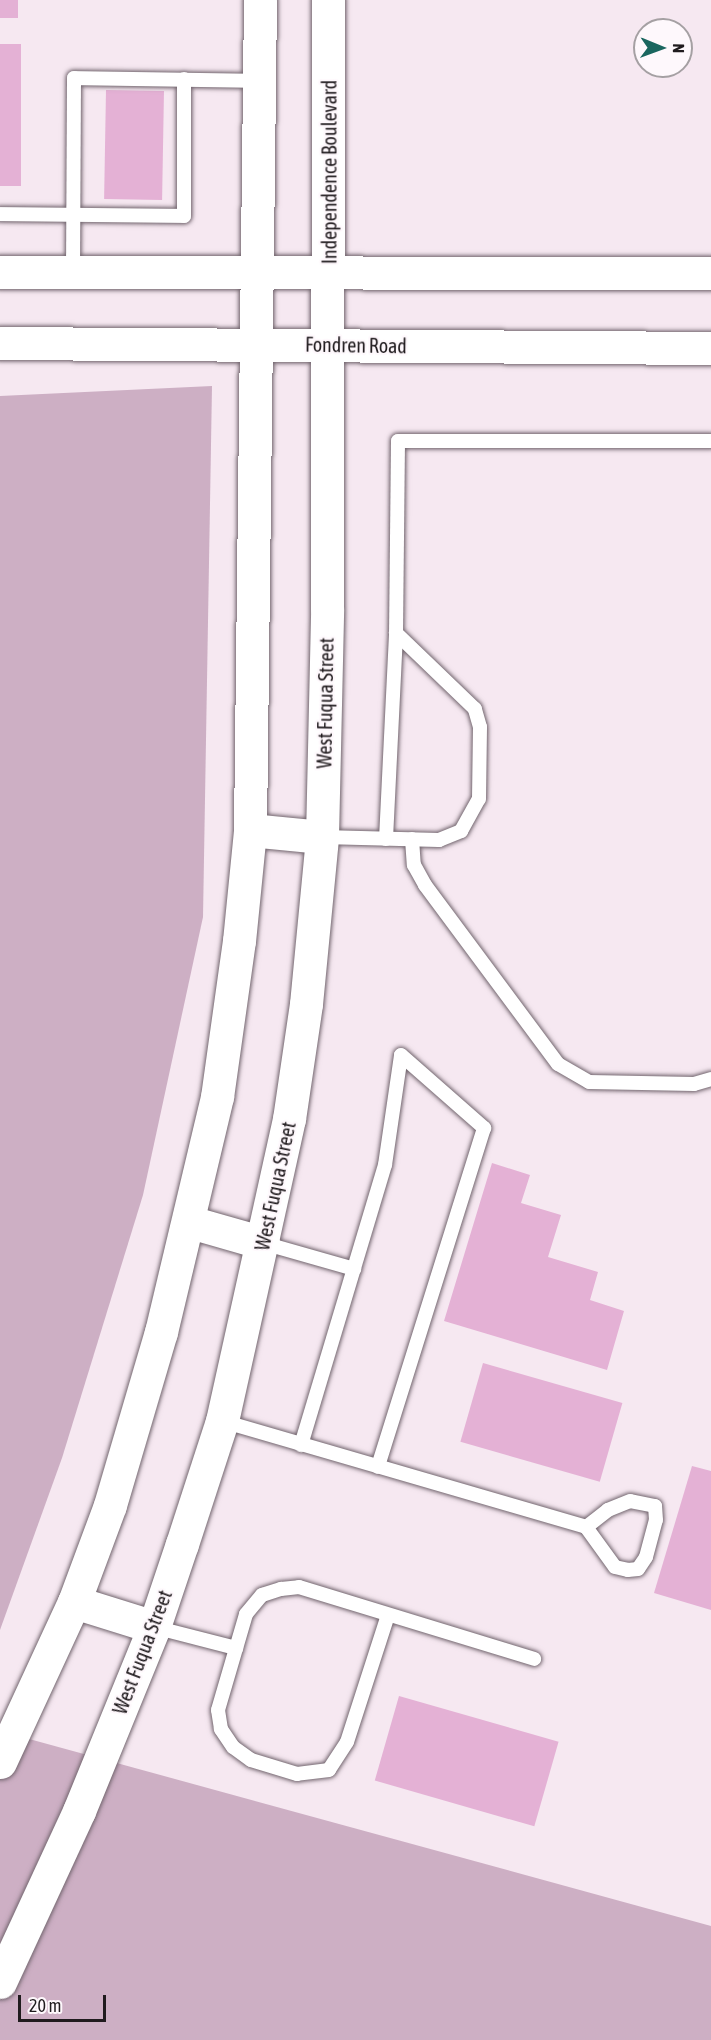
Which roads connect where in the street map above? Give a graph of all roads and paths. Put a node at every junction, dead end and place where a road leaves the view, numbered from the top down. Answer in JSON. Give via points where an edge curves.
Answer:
{"nodes":[{"id":1,"x":260,"y":0,"type":"edge"},
{"id":2,"x":328,"y":0,"type":"edge"},
{"id":3,"x":184,"y":79,"type":"junction"},
{"id":4,"x":260,"y":81,"type":"junction"},
{"id":5,"x":0,"y":214,"type":"edge"},
{"id":6,"x":73,"y":215,"type":"junction"},
{"id":7,"x":259,"y":271,"type":"junction"},
{"id":8,"x":329,"y":271,"type":"junction"},
{"id":9,"x":73,"y":272,"type":"junction"},
{"id":10,"x":0,"y":273,"type":"edge"},
{"id":11,"x":711,"y":273,"type":"edge"},
{"id":12,"x":0,"y":343,"type":"edge"},
{"id":13,"x":259,"y":343,"type":"junction"},
{"id":14,"x":328,"y":345,"type":"junction"},
{"id":15,"x":711,"y":348,"type":"edge"},
{"id":16,"x":711,"y":441,"type":"edge"},
{"id":17,"x":396,"y":633,"type":"junction"},
{"id":18,"x":250,"y":830,"type":"junction"},
{"id":19,"x":322,"y":837,"type":"junction"},
{"id":20,"x":386,"y":839,"type":"junction"},
{"id":21,"x":411,"y":839,"type":"junction"},
{"id":22,"x":711,"y":1079,"type":"edge"},
{"id":23,"x":190,"y":1222,"type":"junction"},
{"id":24,"x":263,"y":1243,"type":"junction"},
{"id":25,"x":354,"y":1269,"type":"junction"},
{"id":26,"x":222,"y":1421,"type":"junction"},
{"id":27,"x":301,"y":1444,"type":"junction"},
{"id":28,"x":378,"y":1467,"type":"junction"},
{"id":29,"x":586,"y":1527,"type":"junction"},
{"id":30,"x":74,"y":1602,"type":"junction"},
{"id":31,"x":388,"y":1615,"type":"junction"},
{"id":32,"x":154,"y":1627,"type":"junction"},
{"id":33,"x":236,"y":1648,"type":"junction"},
{"id":34,"x":534,"y":1659,"type":"dead end"},
{"id":35,"x":0,"y":1762,"type":"edge"},
{"id":36,"x":0,"y":1982,"type":"edge"}],
"edges":[{"from":1,"to":4,"type":"main road"},
{"from":2,"to":8,"type":"main road","name":"Independence Boulevard"},
{"from":3,"to":4,"type":"lane"},
{"from":3,"to":6,"type":"lane","via":[[74,78]]},
{"from":3,"to":6,"type":"lane","via":[[184,216]]},
{"from":4,"to":7,"type":"main road"},
{"from":5,"to":6,"type":"lane"},
{"from":6,"to":9,"type":"lane"},
{"from":7,"to":8,"type":"main road"},
{"from":7,"to":9,"type":"main road"},
{"from":7,"to":13,"type":"main road"},
{"from":8,"to":11,"type":"main road"},
{"from":8,"to":14,"type":"main road","name":"Independence Boulevard"},
{"from":9,"to":10,"type":"main road"},
{"from":12,"to":13,"type":"main road","name":"Fondren Road"},
{"from":13,"to":14,"type":"main road","name":"Fondren Road"},
{"from":13,"to":18,"type":"main road"},
{"from":14,"to":15,"type":"main road","name":"Fondren Road"},
{"from":14,"to":19,"type":"main road","name":"West Fuqua Street"},
{"from":16,"to":17,"type":"lane","via":[[398,441]]},
{"from":17,"to":20,"type":"lane"},
{"from":17,"to":21,"type":"lane","via":[[475,709],[480,728],[479,799],[472,816],[461,831],[439,840]]},
{"from":18,"to":19,"type":"main road"},
{"from":18,"to":23,"type":"main road","via":[[217,1097]]},
{"from":19,"to":20,"type":"lane"},
{"from":19,"to":24,"type":"main road","name":"West Fuqua Street","via":[[306,1004],[289,1119]]},
{"from":20,"to":21,"type":"lane"},
{"from":21,"to":22,"type":"lane","via":[[414,865],[425,885],[558,1064],[589,1082],[694,1084]]},
{"from":23,"to":24,"type":"main road"},
{"from":23,"to":30,"type":"main road","via":[[110,1505]]},
{"from":24,"to":25,"type":"lane"},
{"from":24,"to":26,"type":"main road","name":"West Fuqua Street"},
{"from":25,"to":27,"type":"lane"},
{"from":25,"to":28,"type":"lane","via":[[385,1165],[401,1055],[484,1128]]},
{"from":26,"to":27,"type":"lane"},
{"from":26,"to":32,"type":"main road","name":"West Fuqua Street"},
{"from":27,"to":28,"type":"lane"},
{"from":28,"to":29,"type":"lane"},
{"from":29,"to":29,"type":"lane","via":[[615,1567],[638,1569],[646,1557],[656,1520],[655,1506],[630,1501],[608,1510]]},
{"from":30,"to":32,"type":"main road"},
{"from":30,"to":35,"type":"main road"},
{"from":31,"to":33,"type":"lane","via":[[299,1587],[280,1589],[262,1595],[246,1614]]},
{"from":31,"to":33,"type":"lane","via":[[341,1757],[329,1770],[312,1775],[250,1760],[233,1747],[221,1729],[218,1710]]},
{"from":31,"to":34,"type":"lane"},
{"from":32,"to":33,"type":"lane"},
{"from":32,"to":36,"type":"main road","name":"West Fuqua Street","via":[[79,1811]]}]}
